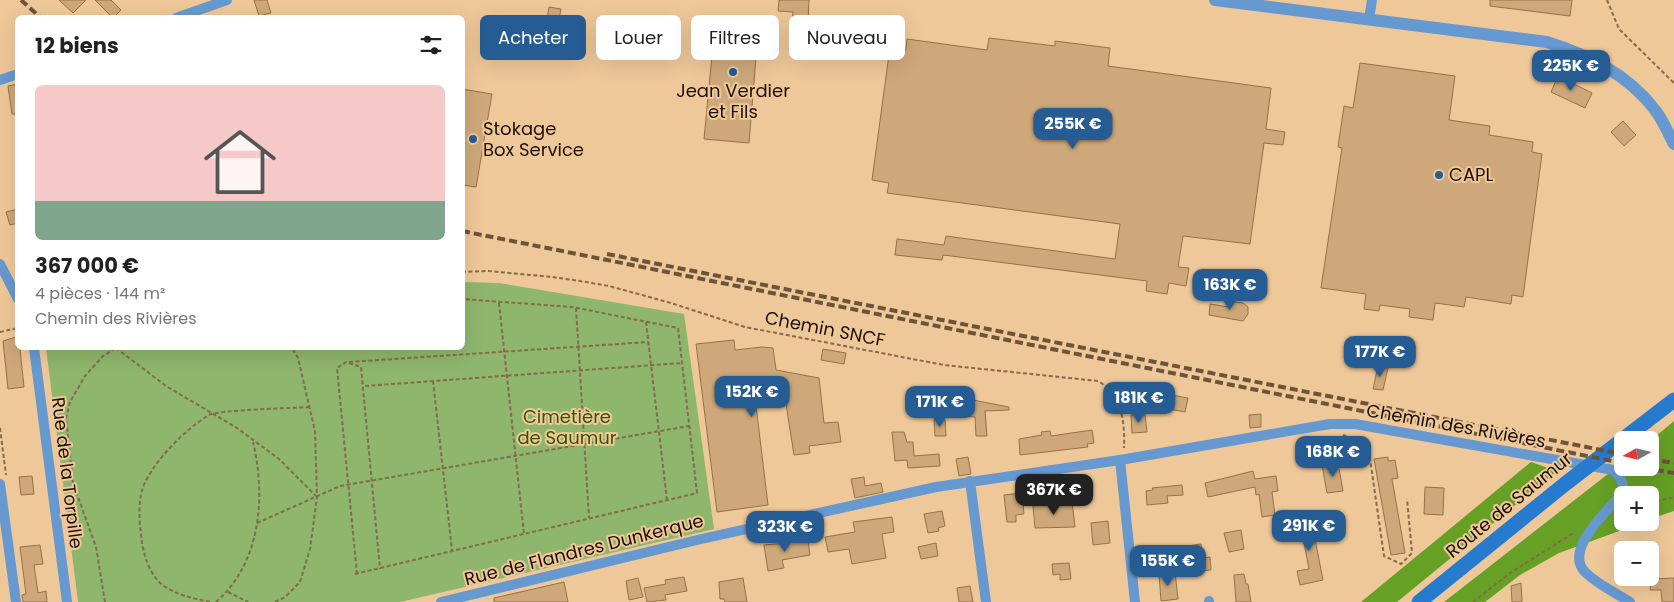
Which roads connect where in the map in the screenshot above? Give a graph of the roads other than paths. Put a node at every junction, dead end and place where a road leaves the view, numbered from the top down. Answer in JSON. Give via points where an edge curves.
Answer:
{"nodes":[{"id":1,"x":226,"y":0,"type":"edge"},
{"id":2,"x":1215,"y":0,"type":"edge"},
{"id":3,"x":1372,"y":0,"type":"edge"},
{"id":4,"x":184,"y":15,"type":"edge"},
{"id":5,"x":1370,"y":19,"type":"junction"},
{"id":6,"x":15,"y":75,"type":"edge"},
{"id":7,"x":0,"y":80,"type":"edge"},
{"id":8,"x":1674,"y":144,"type":"edge"},
{"id":9,"x":0,"y":264,"type":"edge"},
{"id":10,"x":15,"y":293,"type":"edge"},
{"id":11,"x":34,"y":350,"type":"edge"},
{"id":12,"x":1674,"y":394,"type":"edge"},
{"id":13,"x":1674,"y":400,"type":"edge"},
{"id":14,"x":1631,"y":431,"type":"edge"},
{"id":15,"x":1632,"y":431,"type":"edge"},
{"id":16,"x":1614,"y":445,"type":"edge"},
{"id":17,"x":1120,"y":460,"type":"junction"},
{"id":18,"x":970,"y":481,"type":"junction"},
{"id":19,"x":0,"y":484,"type":"edge"},
{"id":20,"x":4,"y":539,"type":"edge"},
{"id":21,"x":16,"y":602,"type":"edge"},
{"id":22,"x":67,"y":602,"type":"edge"},
{"id":23,"x":441,"y":602,"type":"edge"},
{"id":24,"x":986,"y":602,"type":"edge"},
{"id":25,"x":1136,"y":602,"type":"edge"},
{"id":26,"x":1419,"y":602,"type":"edge"},
{"id":27,"x":1630,"y":602,"type":"edge"}],
"edges":[{"from":1,"to":4,"type":"street"},
{"from":2,"to":5,"type":"street"},
{"from":3,"to":5,"type":"street"},
{"from":5,"to":8,"type":"street","via":[[1546,42],[1579,52],[1606,66],[1632,86],[1655,110]]},
{"from":6,"to":7,"type":"street"},
{"from":9,"to":10,"type":"street"},
{"from":11,"to":22,"type":"street","name":"Rue de la Torpille"},
{"from":12,"to":14,"type":"main road","name":"Route de Saumur"},
{"from":13,"to":15,"type":"main road","name":"Route de Saumur"},
{"from":16,"to":26,"type":"main road","name":"Route de Saumur"},
{"from":17,"to":18,"type":"street","name":"Chemin des Rivières"},
{"from":17,"to":25,"type":"street"},
{"from":17,"to":27,"type":"street","name":"Chemin des Rivières","via":[[1338,424],[1355,424],[1613,470],[1620,476],[1623,492],[1584,538],[1579,562],[1585,572]]},
{"from":18,"to":23,"type":"street","name":"Rue de Flandres Dunkerque","via":[[818,512]]},
{"from":18,"to":24,"type":"street"},
{"from":19,"to":20,"type":"street"},
{"from":20,"to":21,"type":"street"}]}
